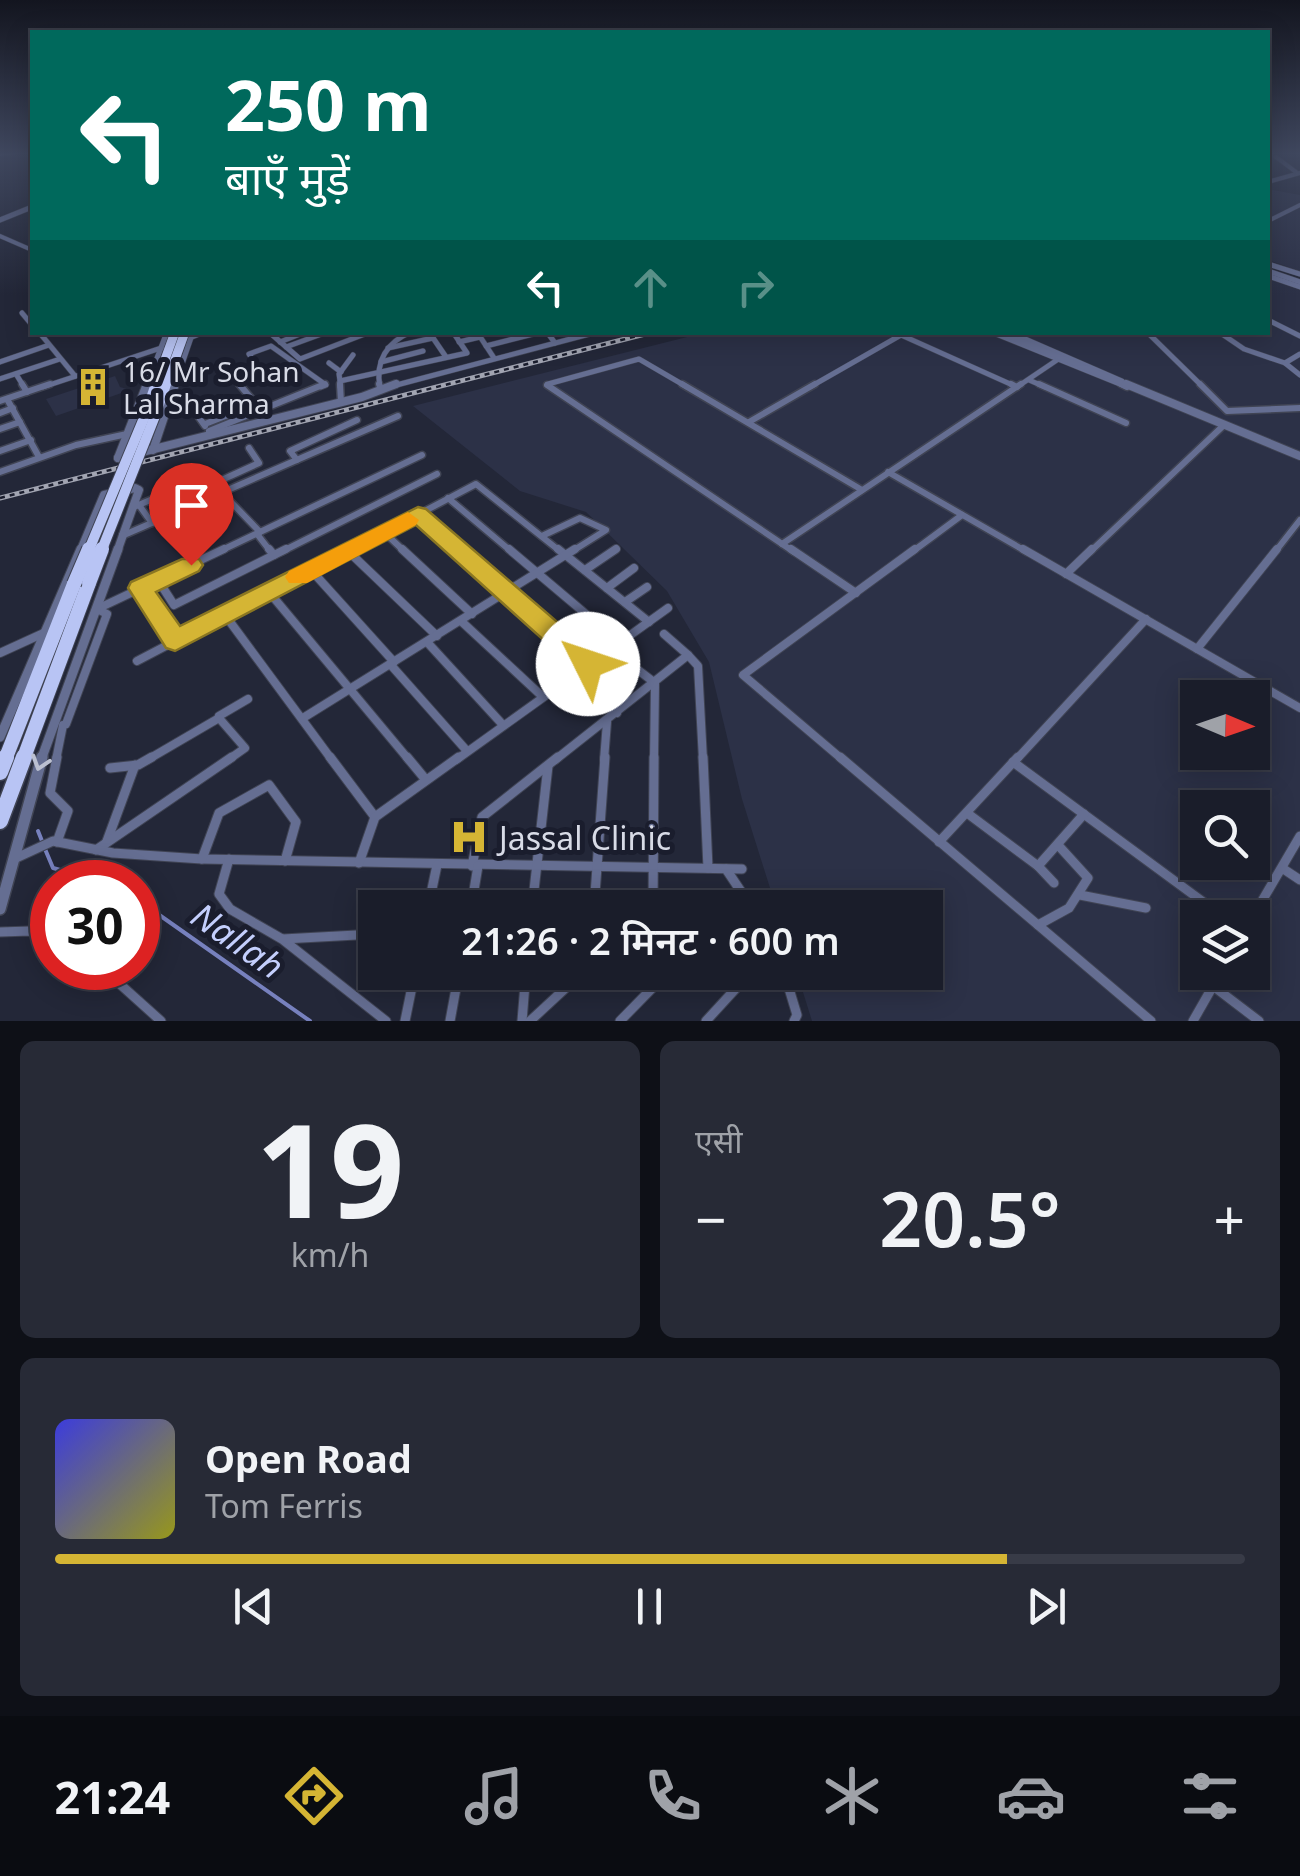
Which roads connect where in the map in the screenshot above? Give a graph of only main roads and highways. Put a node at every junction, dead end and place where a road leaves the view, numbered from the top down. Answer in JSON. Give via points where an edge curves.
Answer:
{"nodes":[{"id":1,"x":174,"y":335,"type":"edge"},
{"id":2,"x":190,"y":335,"type":"edge"},
{"id":3,"x":0,"y":772,"type":"edge"},
{"id":4,"x":0,"y":821,"type":"edge"}],
"edges":[{"from":1,"to":3,"type":"highway","bridge":true},
{"from":2,"to":4,"type":"highway","bridge":true}]}
